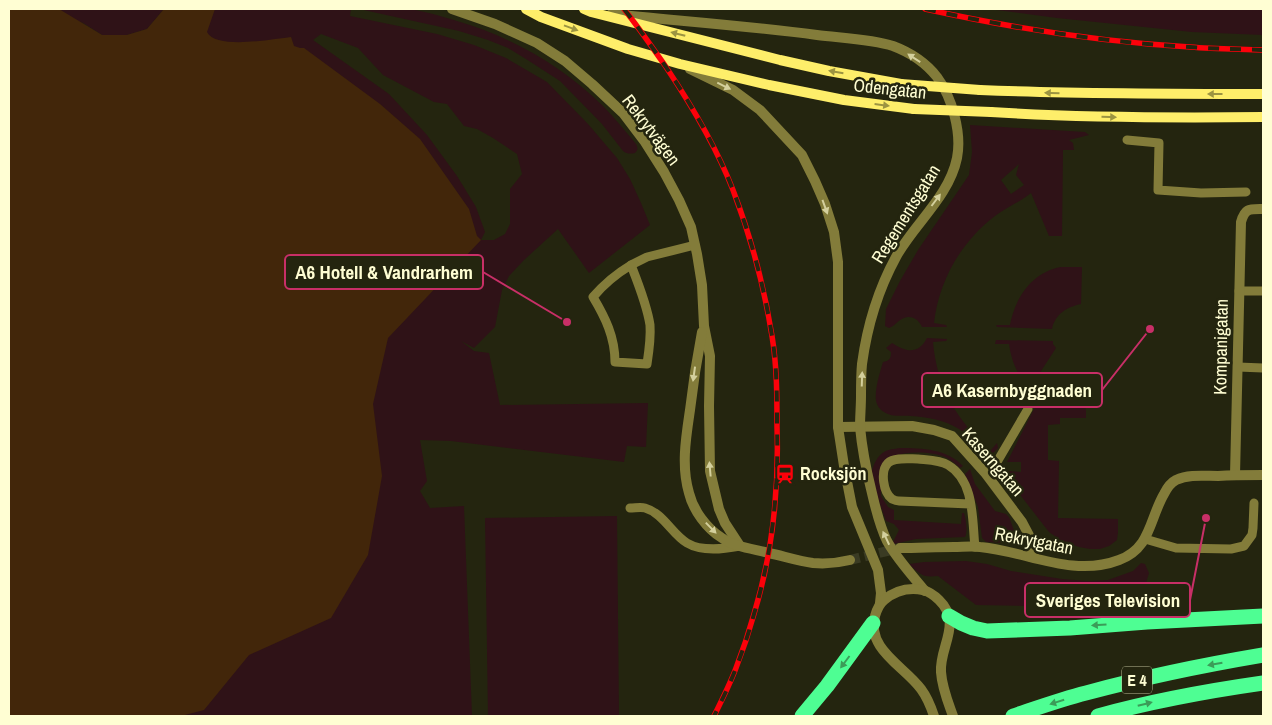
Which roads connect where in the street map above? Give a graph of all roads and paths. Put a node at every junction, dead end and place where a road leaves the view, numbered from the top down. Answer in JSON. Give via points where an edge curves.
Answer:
{"nodes":[{"id":1,"x":452,"y":9,"type":"edge"},
{"id":2,"x":526,"y":9,"type":"edge"},
{"id":3,"x":588,"y":10,"type":"edge"},
{"id":4,"x":680,"y":64,"type":"junction"},
{"id":5,"x":1263,"y":94,"type":"edge"},
{"id":6,"x":1263,"y":116,"type":"edge"},
{"id":7,"x":1127,"y":140,"type":"dead end"},
{"id":8,"x":1246,"y":192,"type":"dead end"},
{"id":9,"x":1263,"y":209,"type":"edge"},
{"id":10,"x":695,"y":245,"type":"junction"},
{"id":11,"x":631,"y":265,"type":"junction"},
{"id":12,"x":1239,"y":290,"type":"junction"},
{"id":13,"x":1263,"y":291,"type":"edge"},
{"id":14,"x":704,"y":326,"type":"junction"},
{"id":15,"x":1238,"y":368,"type":"junction"},
{"id":16,"x":1263,"y":368,"type":"edge"},
{"id":17,"x":1028,"y":409,"type":"dead end"},
{"id":18,"x":838,"y":427,"type":"junction"},
{"id":19,"x":860,"y":427,"type":"junction"},
{"id":20,"x":986,"y":474,"type":"junction"},
{"id":21,"x":1235,"y":475,"type":"junction"},
{"id":22,"x":1263,"y":475,"type":"edge"},
{"id":23,"x":1254,"y":503,"type":"dead end"},
{"id":24,"x":970,"y":504,"type":"junction"},
{"id":25,"x":630,"y":508,"type":"dead end"},
{"id":26,"x":1145,"y":538,"type":"junction"},
{"id":27,"x":740,"y":546,"type":"junction"},
{"id":28,"x":975,"y":547,"type":"junction"},
{"id":29,"x":900,"y":548,"type":"tunnel mouth"},
{"id":30,"x":1031,"y":557,"type":"junction"},
{"id":31,"x":850,"y":560,"type":"tunnel mouth"},
{"id":32,"x":925,"y":591,"type":"junction"},
{"id":33,"x":880,"y":603,"type":"junction"},
{"id":34,"x":949,"y":616,"type":"junction"},
{"id":35,"x":1263,"y":616,"type":"edge"},
{"id":36,"x":874,"y":623,"type":"junction"},
{"id":37,"x":1263,"y":655,"type":"edge"},
{"id":38,"x":1263,"y":683,"type":"edge"},
{"id":39,"x":802,"y":716,"type":"edge"},
{"id":40,"x":934,"y":716,"type":"edge"},
{"id":41,"x":953,"y":716,"type":"edge"},
{"id":42,"x":1013,"y":716,"type":"edge"},
{"id":43,"x":1098,"y":716,"type":"edge"}],
"edges":[{"from":1,"to":10,"type":"street","name":"Rekrytvägen","via":[[537,43],[565,61],[622,113],[664,172],[691,227]]},
{"from":2,"to":4,"type":"main road","name":"Odengatan","one_way":true,"via":[[628,49]]},
{"from":5,"to":3,"type":"main road","name":"Odengatan","one_way":true,"bridge":true,"via":[[1052,93],[901,84],[780,60]]},
{"from":19,"to":3,"type":"street","name":"Regementsgatan","one_way":true,"via":[[862,365],[878,296],[896,256],[941,193],[957,158],[955,117],[937,78],[916,58],[891,46],[871,42]]},
{"from":4,"to":6,"type":"main road","name":"Odengatan","one_way":true,"bridge":true,"via":[[844,100],[914,109],[1049,116]]},
{"from":4,"to":18,"type":"street","one_way":true,"via":[[733,90],[760,110],[802,155],[815,181],[834,232],[838,262]]},
{"from":7,"to":8,"type":"lane","via":[[1159,142],[1158,190]]},
{"from":9,"to":12,"type":"street","name":"Kompanigatan","via":[[1248,210],[1243,214]]},
{"from":10,"to":11,"type":"lane","via":[[647,257]]},
{"from":10,"to":14,"type":"street","name":"Rekrytvägen","via":[[702,285]]},
{"from":11,"to":11,"type":"lane","via":[[616,274],[593,296],[611,334],[615,362],[647,364],[650,323]]},
{"from":12,"to":13,"type":"lane"},
{"from":12,"to":15,"type":"street","name":"Kompanigatan"},
{"from":27,"to":14,"type":"street","name":"Rekrytvägen","one_way":true,"via":[[722,516],[710,471],[710,356]]},
{"from":14,"to":27,"type":"street","name":"Rekrytvägen","one_way":true,"via":[[690,410],[685,477],[698,513],[722,539]]},
{"from":15,"to":16,"type":"lane"},
{"from":15,"to":21,"type":"street","name":"Kompanigatan"},
{"from":17,"to":20,"type":"lane","via":[[997,462]]},
{"from":18,"to":19,"type":"street","name":"Kaserngatan"},
{"from":18,"to":33,"type":"street","via":[[852,507],[878,570],[882,593]]},
{"from":19,"to":20,"type":"street","name":"Kaserngatan","via":[[912,426],[952,436]]},
{"from":32,"to":19,"type":"street","name":"Regementsgatan","one_way":true,"via":[[886,539],[865,464]]},
{"from":20,"to":30,"type":"street","name":"Kaserngatan","via":[[1022,522],[1031,539]]},
{"from":21,"to":22,"type":"street"},
{"from":21,"to":26,"type":"street","name":"Rekrytgatan","via":[[1194,476],[1175,481],[1158,503]]},
{"from":23,"to":26,"type":"lane","via":[[1252,535],[1244,546],[1231,549],[1176,548]]},
{"from":24,"to":24,"type":"lane","via":[[966,486],[948,465],[918,459],[894,459],[884,468],[887,493],[892,500]]},
{"from":24,"to":28,"type":"lane"},
{"from":25,"to":27,"type":"lane","via":[[654,512],[687,543],[721,549]]},
{"from":26,"to":30,"type":"street","name":"Rekrytgatan","via":[[1136,550],[1119,560],[1084,567]]},
{"from":27,"to":31,"type":"street","name":"Rekrytvägen","via":[[814,563]]},
{"from":28,"to":29,"type":"street","name":"Rekrytgatan"},
{"from":28,"to":30,"type":"street","name":"Rekrytgatan"},
{"from":32,"to":33,"type":"street","via":[[898,590]]},
{"from":32,"to":34,"type":"street","name":"Regementsgatan","via":[[943,604]]},
{"from":33,"to":36,"type":"street"},
{"from":35,"to":34,"type":"highway","one_way":true,"via":[[987,631]]},
{"from":34,"to":41,"type":"street","via":[[950,627],[941,671]]},
{"from":36,"to":39,"type":"highway","one_way":true},
{"from":36,"to":40,"type":"street","via":[[874,634],[883,651],[922,689]]},
{"from":37,"to":42,"type":"highway","number":"E 4","one_way":true,"via":[[1085,693]]},
{"from":43,"to":38,"type":"highway","number":"E 4","one_way":true,"via":[[1185,695]]}]}
